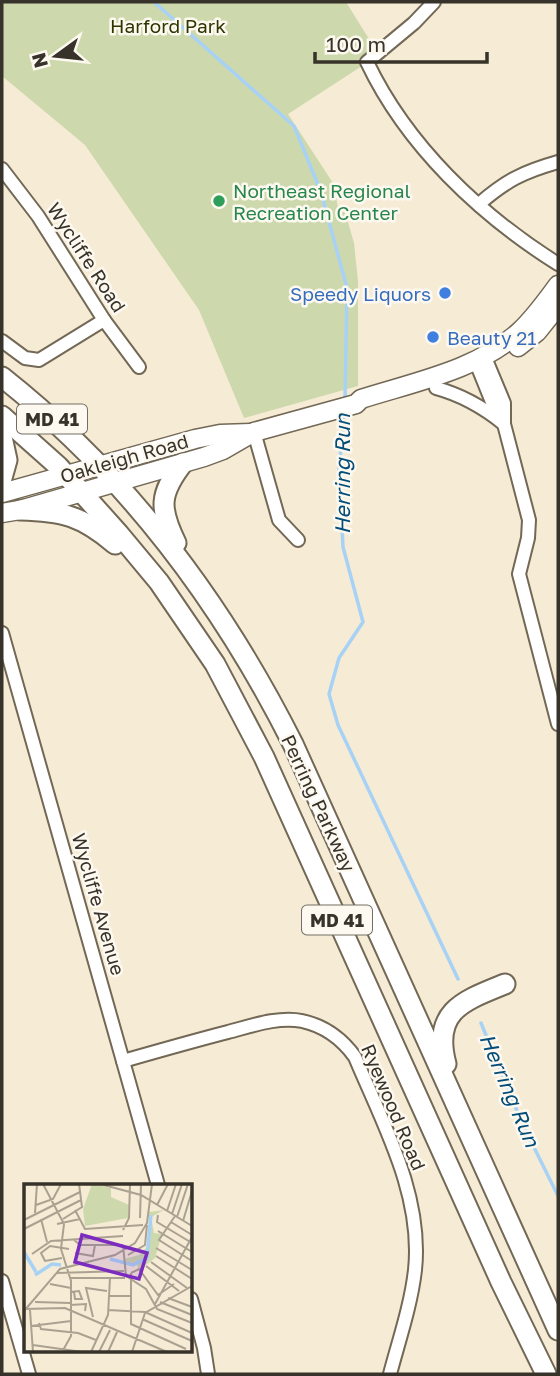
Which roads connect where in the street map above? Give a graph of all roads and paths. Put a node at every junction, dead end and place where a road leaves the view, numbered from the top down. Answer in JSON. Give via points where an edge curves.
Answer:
{"nodes":[{"id":1,"x":434,"y":2,"type":"edge"},
{"id":2,"x":558,"y":162,"type":"edge"},
{"id":3,"x":2,"y":169,"type":"edge"},
{"id":4,"x":479,"y":204,"type":"junction"},
{"id":5,"x":558,"y":264,"type":"edge"},
{"id":6,"x":558,"y":285,"type":"edge"},
{"id":7,"x":558,"y":306,"type":"edge"},
{"id":8,"x":104,"y":320,"type":"junction"},
{"id":9,"x":2,"y":341,"type":"edge"},
{"id":10,"x":481,"y":363,"type":"junction"},
{"id":11,"x":139,"y":367,"type":"dead end"},
{"id":12,"x":2,"y":377,"type":"edge"},
{"id":13,"x":436,"y":388,"type":"junction"},
{"id":14,"x":356,"y":404,"type":"junction"},
{"id":15,"x":2,"y":416,"type":"edge"},
{"id":16,"x":505,"y":424,"type":"junction"},
{"id":17,"x":254,"y":432,"type":"junction"},
{"id":18,"x":2,"y":437,"type":"edge"},
{"id":19,"x":183,"y":463,"type":"junction"},
{"id":20,"x":99,"y":465,"type":"junction"},
{"id":21,"x":65,"y":475,"type":"junction"},
{"id":22,"x":2,"y":478,"type":"edge"},
{"id":23,"x":116,"y":482,"type":"junction"},
{"id":24,"x":83,"y":492,"type":"junction"},
{"id":25,"x":2,"y":493,"type":"edge"},
{"id":26,"x":11,"y":512,"type":"edge"},
{"id":27,"x":298,"y":540,"type":"dead end"},
{"id":28,"x":159,"y":582,"type":"junction"},
{"id":29,"x":215,"y":610,"type":"junction"},
{"id":30,"x":2,"y":633,"type":"edge"},
{"id":31,"x":558,"y":724,"type":"edge"},
{"id":32,"x":505,"y":984,"type":"dead end"},
{"id":33,"x":123,"y":1060,"type":"junction"},
{"id":34,"x":456,"y":1106,"type":"junction"},
{"id":35,"x":159,"y":1184,"type":"edge"},
{"id":36,"x":2,"y":1281,"type":"edge"},
{"id":37,"x":192,"y":1303,"type":"edge"},
{"id":38,"x":558,"y":1330,"type":"edge"},
{"id":39,"x":29,"y":1374,"type":"edge"},
{"id":40,"x":208,"y":1374,"type":"edge"},
{"id":41,"x":390,"y":1374,"type":"edge"},
{"id":42,"x":547,"y":1374,"type":"edge"}],
"edges":[{"from":1,"to":4,"type":"street","via":[[367,62],[379,89],[418,142]]},
{"from":2,"to":4,"type":"street","via":[[510,179]]},
{"from":3,"to":8,"type":"street","name":"Wycliffe Road","via":[[38,216]]},
{"from":4,"to":5,"type":"street"},
{"from":6,"to":10,"type":"street","name":"Oakleigh Road","via":[[519,332]]},
{"from":7,"to":10,"type":"street","name":"Oakleigh Road","via":[[504,359]]},
{"from":8,"to":9,"type":"street","via":[[39,360],[25,358]]},
{"from":8,"to":11,"type":"street","name":"Wycliffe Road"},
{"from":10,"to":13,"type":"street","name":"Oakleigh Road"},
{"from":10,"to":14,"type":"street","name":"Oakleigh Road"},
{"from":10,"to":16,"type":"street","via":[[494,407]]},
{"from":12,"to":20,"type":"main road","name":"Perring Parkway","number":"MD 41"},
{"from":13,"to":14,"type":"street","name":"Oakleigh Road"},
{"from":13,"to":16,"type":"street","via":[[458,394]]},
{"from":14,"to":17,"type":"street","name":"Oakleigh Road"},
{"from":15,"to":21,"type":"main road","name":"Perring Parkway","number":"MD 41"},
{"from":16,"to":31,"type":"street","via":[[528,520],[519,574]]},
{"from":17,"to":19,"type":"street","name":"Oakleigh Road","via":[[223,450]]},
{"from":17,"to":20,"type":"street","name":"Oakleigh Road","via":[[195,439]]},
{"from":17,"to":27,"type":"street","via":[[279,520]]},
{"from":18,"to":22,"type":"main road","via":[[7,460]]},
{"from":19,"to":23,"type":"street","name":"Oakleigh Road"},
{"from":19,"to":29,"type":"main road","via":[[166,488],[163,510],[175,542]]},
{"from":20,"to":21,"type":"street","name":"Oakleigh Road"},
{"from":20,"to":23,"type":"main road","name":"Perring Parkway","number":"MD 41"},
{"from":21,"to":24,"type":"main road","name":"Perring Parkway","number":"MD 41"},
{"from":21,"to":25,"type":"street","name":"Oakleigh Road"},
{"from":23,"to":24,"type":"street","name":"Oakleigh Road"},
{"from":23,"to":29,"type":"main road","name":"Perring Parkway","number":"MD 41"},
{"from":24,"to":26,"type":"street","name":"Oakleigh Road"},
{"from":24,"to":28,"type":"main road","name":"Perring Parkway","number":"MD 41"},
{"from":26,"to":28,"type":"main road","via":[[48,510],[80,518]]},
{"from":28,"to":42,"type":"main road","name":"Perring Parkway","number":"MD 41","via":[[215,664],[264,757],[495,1270]]},
{"from":29,"to":34,"type":"main road","name":"Perring Parkway","number":"MD 41","via":[[268,694],[293,744]]},
{"from":30,"to":33,"type":"street","name":"Wycliffe Avenue"},
{"from":32,"to":34,"type":"main road","via":[[462,1003],[445,1022],[443,1055]]},
{"from":33,"to":35,"type":"street","name":"Wycliffe Avenue"},
{"from":33,"to":41,"type":"street","name":"Ryewood Road","via":[[283,1020],[319,1026],[346,1045],[405,1178],[414,1222],[414,1272]]},
{"from":34,"to":38,"type":"main road","name":"Perring Parkway","number":"MD 41"},
{"from":36,"to":39,"type":"street"},
{"from":37,"to":40,"type":"street"}]}
